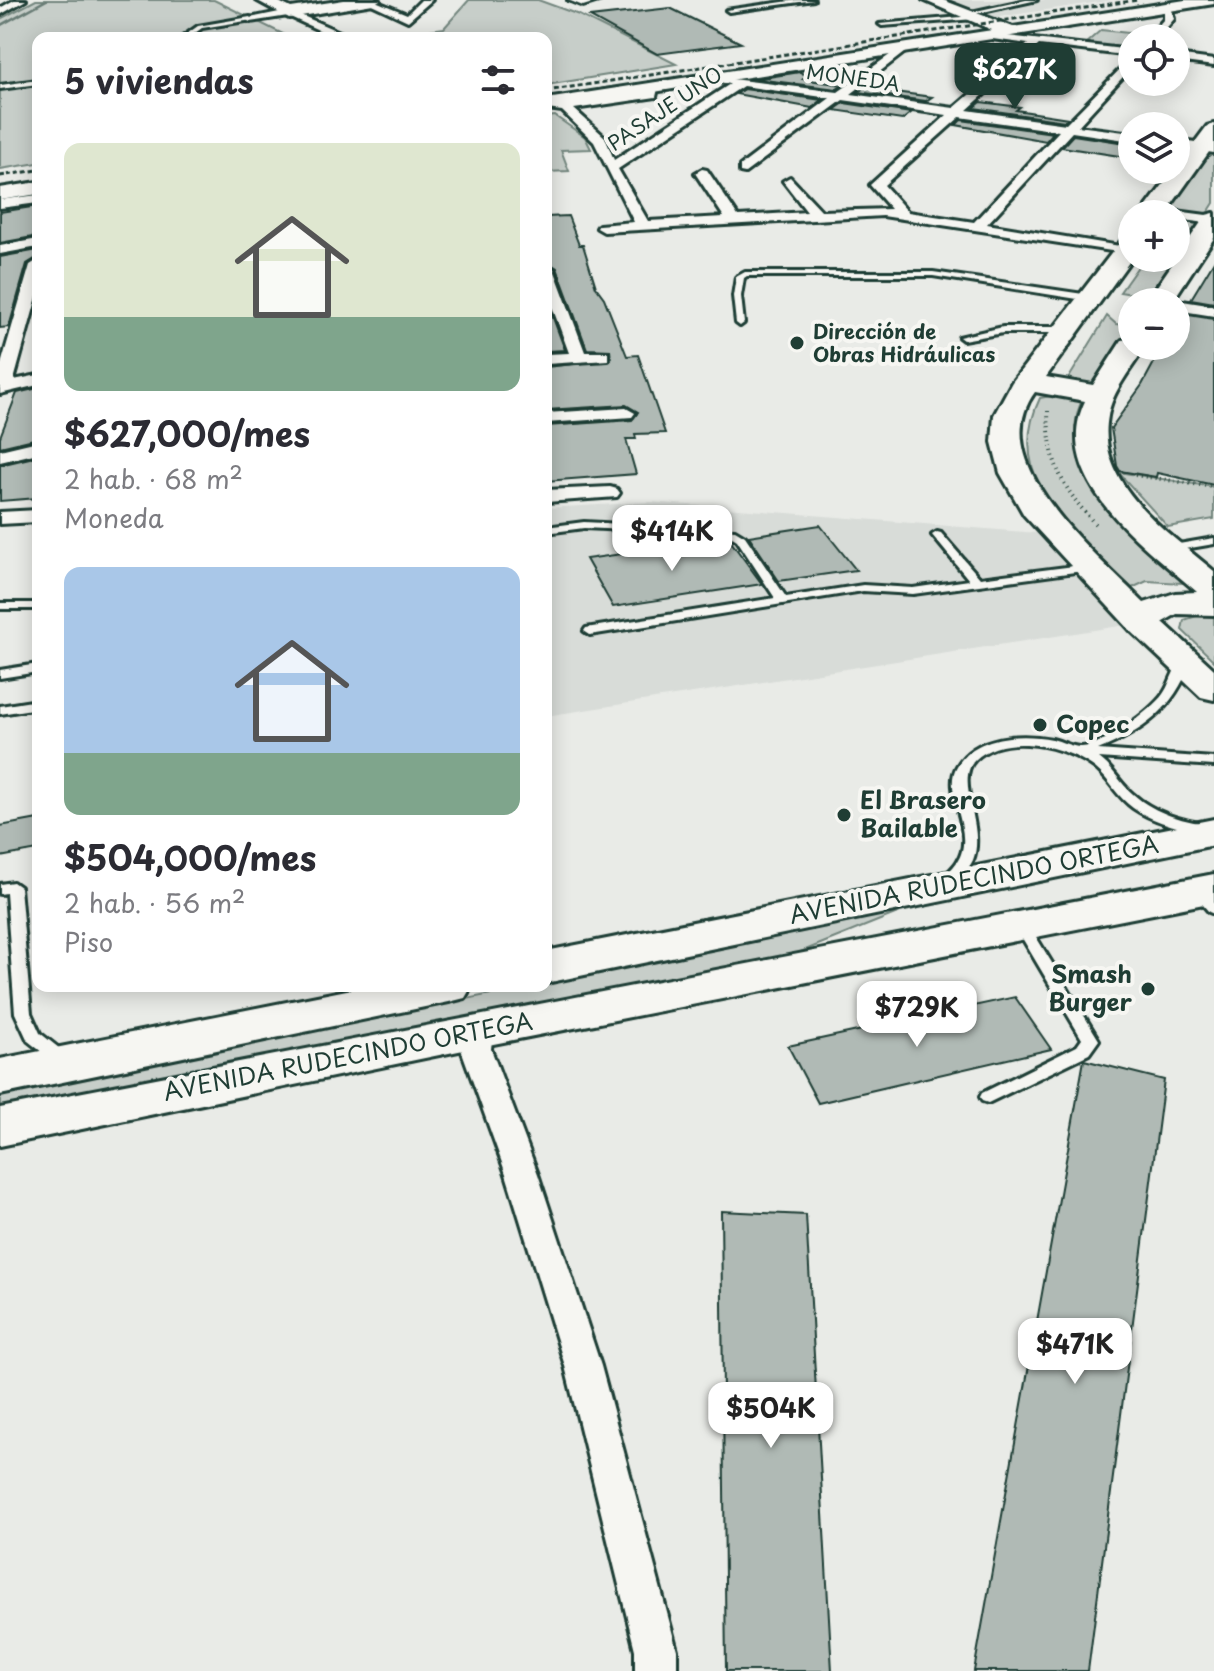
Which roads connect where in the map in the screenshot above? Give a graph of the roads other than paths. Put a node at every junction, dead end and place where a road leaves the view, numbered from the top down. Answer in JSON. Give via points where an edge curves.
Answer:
{"nodes":[{"id":1,"x":263,"y":0,"type":"edge"},
{"id":2,"x":370,"y":0,"type":"edge"},
{"id":3,"x":427,"y":0,"type":"edge"},
{"id":4,"x":597,"y":0,"type":"edge"},
{"id":5,"x":811,"y":0,"type":"edge"},
{"id":6,"x":930,"y":0,"type":"edge"},
{"id":7,"x":1034,"y":0,"type":"edge"},
{"id":8,"x":1187,"y":0,"type":"edge"},
{"id":9,"x":1214,"y":0,"type":"edge"},
{"id":10,"x":19,"y":1,"type":"edge"},
{"id":11,"x":578,"y":2,"type":"edge"},
{"id":12,"x":0,"y":3,"type":"edge"},
{"id":13,"x":729,"y":10,"type":"dead end"},
{"id":14,"x":1165,"y":10,"type":"junction"},
{"id":15,"x":0,"y":12,"type":"edge"},
{"id":16,"x":289,"y":13,"type":"junction"},
{"id":17,"x":969,"y":16,"type":"junction"},
{"id":18,"x":250,"y":19,"type":"joint"},
{"id":19,"x":882,"y":24,"type":"dead end"},
{"id":20,"x":1165,"y":24,"type":"edge"},
{"id":21,"x":1010,"y":31,"type":"junction"},
{"id":22,"x":193,"y":32,"type":"edge"},
{"id":23,"x":332,"y":32,"type":"edge"},
{"id":24,"x":985,"y":35,"type":"junction"},
{"id":25,"x":1037,"y":41,"type":"junction"},
{"id":26,"x":905,"y":47,"type":"junction"},
{"id":27,"x":1118,"y":51,"type":"edge"},
{"id":28,"x":1190,"y":60,"type":"edge"},
{"id":29,"x":1214,"y":63,"type":"edge"},
{"id":30,"x":1118,"y":75,"type":"edge"},
{"id":31,"x":711,"y":78,"type":"junction"},
{"id":32,"x":741,"y":82,"type":"junction"},
{"id":33,"x":32,"y":83,"type":"edge"},
{"id":34,"x":0,"y":87,"type":"edge"},
{"id":35,"x":841,"y":96,"type":"junction"},
{"id":36,"x":554,"y":106,"type":"edge"},
{"id":37,"x":957,"y":112,"type":"junction"},
{"id":38,"x":1070,"y":128,"type":"junction"},
{"id":39,"x":1118,"y":135,"type":"edge"},
{"id":40,"x":1210,"y":142,"type":"edge"},
{"id":41,"x":1190,"y":143,"type":"edge"},
{"id":42,"x":611,"y":168,"type":"junction"},
{"id":43,"x":745,"y":169,"type":"dead end"},
{"id":44,"x":702,"y":173,"type":"dead end"},
{"id":45,"x":790,"y":181,"type":"dead end"},
{"id":46,"x":32,"y":189,"type":"edge"},
{"id":47,"x":0,"y":194,"type":"edge"},
{"id":48,"x":32,"y":200,"type":"edge"},
{"id":49,"x":1173,"y":200,"type":"edge"},
{"id":50,"x":0,"y":204,"type":"edge"},
{"id":51,"x":902,"y":213,"type":"junction"},
{"id":52,"x":818,"y":216,"type":"junction"},
{"id":53,"x":1190,"y":217,"type":"edge"},
{"id":54,"x":733,"y":220,"type":"junction"},
{"id":55,"x":1214,"y":220,"type":"edge"},
{"id":56,"x":643,"y":225,"type":"junction"},
{"id":57,"x":978,"y":226,"type":"junction"},
{"id":58,"x":604,"y":228,"type":"dead end"},
{"id":59,"x":32,"y":244,"type":"edge"},
{"id":60,"x":1118,"y":245,"type":"edge"},
{"id":61,"x":0,"y":250,"type":"edge"},
{"id":62,"x":1118,"y":272,"type":"edge"},
{"id":63,"x":32,"y":285,"type":"edge"},
{"id":64,"x":1169,"y":288,"type":"edge"},
{"id":65,"x":1109,"y":295,"type":"junction"},
{"id":66,"x":1118,"y":296,"type":"edge"},
{"id":67,"x":552,"y":302,"type":"edge"},
{"id":68,"x":1190,"y":307,"type":"edge"},
{"id":69,"x":1214,"y":311,"type":"edge"},
{"id":70,"x":740,"y":323,"type":"dead end"},
{"id":71,"x":1065,"y":330,"type":"junction"},
{"id":72,"x":963,"y":337,"type":"dead end"},
{"id":73,"x":602,"y":356,"type":"dead end"},
{"id":74,"x":579,"y":357,"type":"junction"},
{"id":75,"x":552,"y":359,"type":"edge"},
{"id":76,"x":1123,"y":360,"type":"edge"},
{"id":77,"x":32,"y":381,"type":"edge"},
{"id":78,"x":1026,"y":382,"type":"junction"},
{"id":79,"x":1,"y":389,"type":"edge"},
{"id":80,"x":1102,"y":395,"type":"junction"},
{"id":81,"x":626,"y":413,"type":"dead end"},
{"id":82,"x":552,"y":418,"type":"edge"},
{"id":83,"x":32,"y":448,"type":"edge"},
{"id":84,"x":0,"y":456,"type":"edge"},
{"id":85,"x":610,"y":493,"type":"dead end"},
{"id":86,"x":552,"y":496,"type":"edge"},
{"id":87,"x":32,"y":516,"type":"edge"},
{"id":88,"x":0,"y":518,"type":"edge"},
{"id":89,"x":552,"y":529,"type":"edge"},
{"id":90,"x":937,"y":535,"type":"dead end"},
{"id":91,"x":1214,"y":541,"type":"edge"},
{"id":92,"x":1167,"y":549,"type":"junction"},
{"id":93,"x":1091,"y":567,"type":"junction"},
{"id":94,"x":978,"y":583,"type":"junction"},
{"id":95,"x":1214,"y":589,"type":"edge"},
{"id":96,"x":782,"y":600,"type":"junction"},
{"id":97,"x":1214,"y":605,"type":"edge"},
{"id":98,"x":0,"y":606,"type":"edge"},
{"id":99,"x":32,"y":606,"type":"edge"},
{"id":100,"x":1144,"y":623,"type":"junction"},
{"id":101,"x":590,"y":631,"type":"dead end"},
{"id":102,"x":1185,"y":662,"type":"junction"},
{"id":103,"x":32,"y":669,"type":"edge"},
{"id":104,"x":0,"y":674,"type":"edge"},
{"id":105,"x":1214,"y":689,"type":"edge"},
{"id":106,"x":32,"y":705,"type":"edge"},
{"id":107,"x":0,"y":710,"type":"edge"},
{"id":108,"x":1079,"y":753,"type":"junction"},
{"id":109,"x":1214,"y":762,"type":"edge"},
{"id":110,"x":1214,"y":830,"type":"edge"},
{"id":111,"x":940,"y":886,"type":"junction"},
{"id":112,"x":0,"y":889,"type":"edge"},
{"id":113,"x":1209,"y":896,"type":"edge"},
{"id":114,"x":1022,"y":926,"type":"junction"},
{"id":115,"x":552,"y":958,"type":"edge"},
{"id":116,"x":419,"y":992,"type":"edge"},
{"id":117,"x":478,"y":1030,"type":"junction"},
{"id":118,"x":66,"y":1063,"type":"junction"},
{"id":119,"x":0,"y":1077,"type":"edge"},
{"id":120,"x":988,"y":1097,"type":"dead end"},
{"id":121,"x":0,"y":1127,"type":"edge"},
{"id":122,"x":656,"y":1671,"type":"edge"}],
"edges":[{"from":1,"to":16,"type":"main road"},
{"from":2,"to":3,"type":"street","via":[[408,18]]},
{"from":2,"to":16,"type":"main road"},
{"from":4,"to":11,"type":"street"},
{"from":5,"to":13,"type":"lane"},
{"from":6,"to":17,"type":"main road"},
{"from":7,"to":17,"type":"lane"},
{"from":8,"to":14,"type":"main road"},
{"from":9,"to":14,"type":"main road"},
{"from":10,"to":12,"type":"street"},
{"from":10,"to":15,"type":"street"},
{"from":14,"to":20,"type":"street","via":[[1169,19]]},
{"from":14,"to":21,"type":"main road"},
{"from":16,"to":18,"type":"street"},
{"from":16,"to":23,"type":"street"},
{"from":17,"to":19,"type":"lane"},
{"from":17,"to":21,"type":"main road"},
{"from":18,"to":22,"type":"lane"},
{"from":21,"to":24,"type":"main road"},
{"from":24,"to":25,"type":"street"},
{"from":24,"to":26,"type":"main road"},
{"from":25,"to":27,"type":"street"},
{"from":25,"to":37,"type":"street"},
{"from":26,"to":31,"type":"main road"},
{"from":26,"to":35,"type":"street"},
{"from":28,"to":29,"type":"street"},
{"from":30,"to":38,"type":"street"},
{"from":31,"to":32,"type":"street","name":"MONEDA"},
{"from":31,"to":36,"type":"main road"},
{"from":32,"to":35,"type":"street","name":"MONEDA"},
{"from":32,"to":42,"type":"street","name":"PASAJE UNO"},
{"from":33,"to":34,"type":"lane"},
{"from":35,"to":37,"type":"street","name":"MONEDA"},
{"from":35,"to":43,"type":"street"},
{"from":36,"to":42,"type":"street","via":[[600,140]]},
{"from":37,"to":38,"type":"street","name":"MONEDA"},
{"from":37,"to":51,"type":"street","via":[[877,185]]},
{"from":38,"to":39,"type":"street","name":"MONEDA"},
{"from":38,"to":57,"type":"street"},
{"from":40,"to":41,"type":"street"},
{"from":40,"to":49,"type":"main road"},
{"from":42,"to":56,"type":"street"},
{"from":44,"to":54,"type":"street"},
{"from":45,"to":52,"type":"street"},
{"from":46,"to":47,"type":"main road"},
{"from":48,"to":50,"type":"street"},
{"from":51,"to":52,"type":"street"},
{"from":51,"to":57,"type":"street"},
{"from":52,"to":54,"type":"street"},
{"from":53,"to":55,"type":"street"},
{"from":54,"to":56,"type":"street"},
{"from":55,"to":64,"type":"main road"},
{"from":56,"to":58,"type":"street"},
{"from":57,"to":60,"type":"street"},
{"from":59,"to":61,"type":"street"},
{"from":62,"to":65,"type":"main road"},
{"from":63,"to":79,"type":"street"},
{"from":65,"to":66,"type":"main road"},
{"from":65,"to":70,"type":"lane","via":[[933,274],[745,274],[737,296]]},
{"from":65,"to":71,"type":"main road"},
{"from":67,"to":74,"type":"street"},
{"from":68,"to":69,"type":"street"},
{"from":71,"to":72,"type":"lane","via":[[1003,330]]},
{"from":71,"to":78,"type":"main road"},
{"from":73,"to":74,"type":"street"},
{"from":74,"to":75,"type":"street"},
{"from":76,"to":80,"type":"main road"},
{"from":77,"to":79,"type":"street"},
{"from":78,"to":80,"type":"main road"},
{"from":78,"to":93,"type":"main road","via":[[1007,428],[1015,473],[1035,508]]},
{"from":80,"to":92,"type":"main road","via":[[1091,425],[1098,469]]},
{"from":81,"to":82,"type":"street"},
{"from":83,"to":84,"type":"street"},
{"from":85,"to":86,"type":"street"},
{"from":87,"to":88,"type":"street"},
{"from":89,"to":96,"type":"lane","via":[[584,525],[731,532],[741,538]]},
{"from":90,"to":94,"type":"lane"},
{"from":91,"to":92,"type":"lane"},
{"from":92,"to":95,"type":"main road"},
{"from":93,"to":94,"type":"lane"},
{"from":93,"to":100,"type":"main road"},
{"from":94,"to":96,"type":"lane","via":[[913,591],[863,588]]},
{"from":96,"to":101,"type":"lane"},
{"from":97,"to":100,"type":"main road","via":[[1167,605]]},
{"from":98,"to":99,"type":"lane"},
{"from":100,"to":102,"type":"main road"},
{"from":102,"to":105,"type":"main road"},
{"from":102,"to":108,"type":"lane","via":[[1174,689],[1150,718]]},
{"from":103,"to":104,"type":"lane"},
{"from":106,"to":107,"type":"lane"},
{"from":108,"to":109,"type":"lane"},
{"from":108,"to":110,"type":"lane","via":[[1108,772],[1139,806]]},
{"from":108,"to":111,"type":"lane","via":[[1033,740],[992,745],[974,755],[963,770],[959,789],[972,829],[970,854]]},
{"from":110,"to":111,"type":"main road","name":"AVENIDA RUDECINDO ORTEGA"},
{"from":111,"to":115,"type":"main road","name":"AVENIDA RUDECINDO ORTEGA"},
{"from":112,"to":118,"type":"lane","via":[[13,887],[23,1013],[34,1037]]},
{"from":113,"to":114,"type":"main road","name":"AVENIDA RUDECINDO ORTEGA"},
{"from":114,"to":117,"type":"main road","name":"AVENIDA RUDECINDO ORTEGA"},
{"from":114,"to":120,"type":"lane","via":[[1091,1040],[1083,1050]]},
{"from":116,"to":118,"type":"main road","name":"AVENIDA RUDECINDO ORTEGA"},
{"from":117,"to":121,"type":"main road","name":"AVENIDA RUDECINDO ORTEGA"},
{"from":117,"to":122,"type":"street","via":[[476,1049],[583,1366],[656,1650]]},
{"from":118,"to":119,"type":"main road","name":"AVENIDA RUDECINDO ORTEGA"}]}
